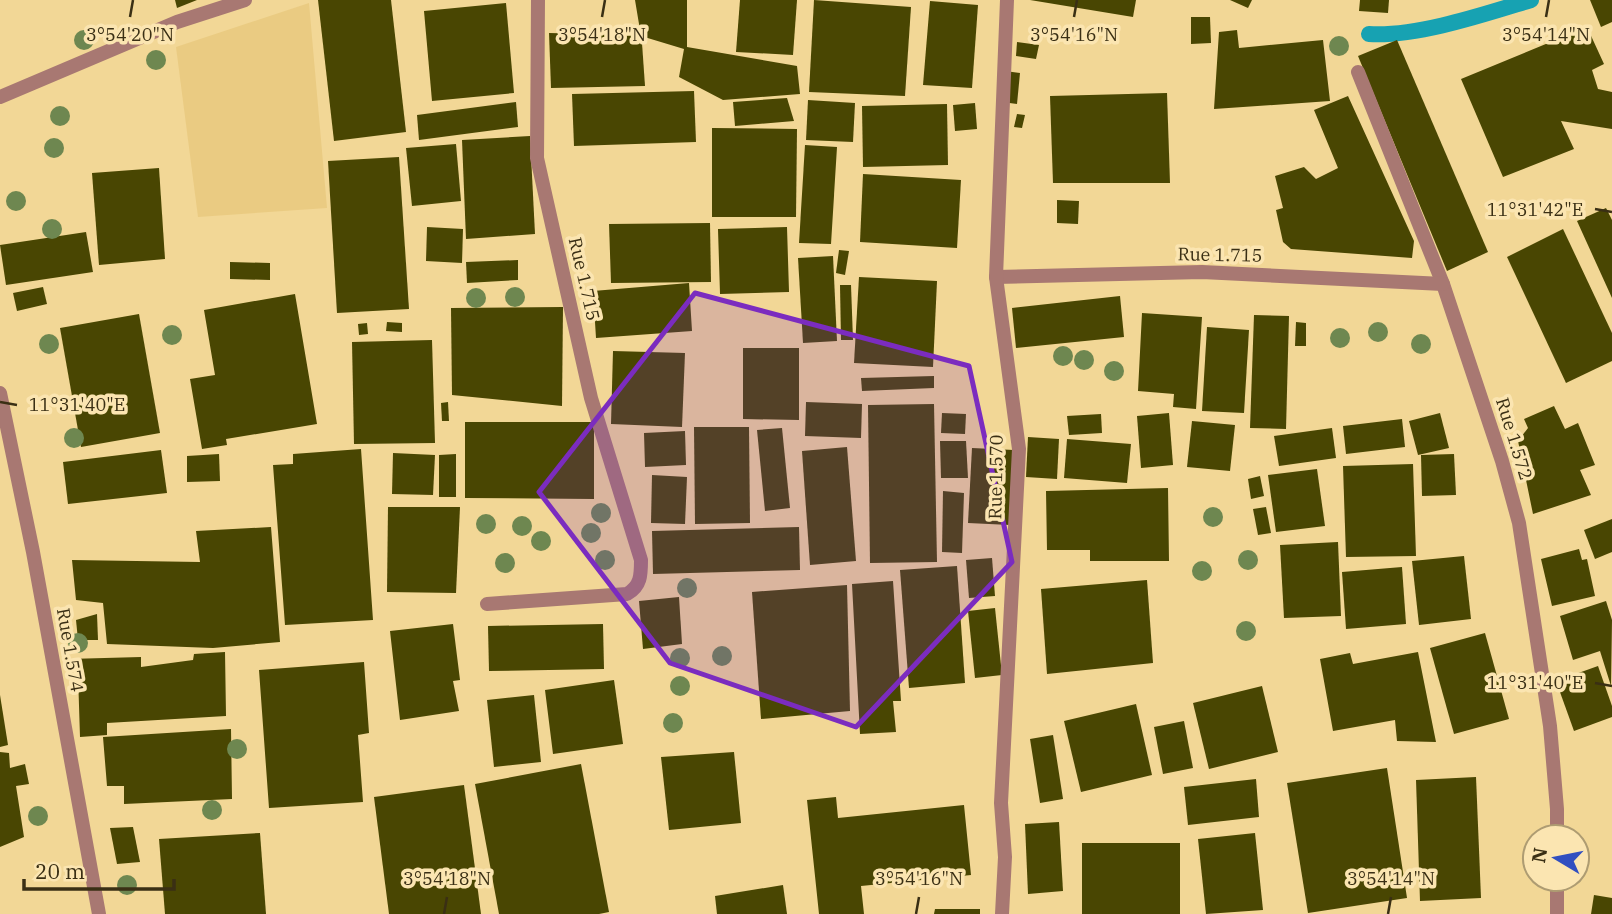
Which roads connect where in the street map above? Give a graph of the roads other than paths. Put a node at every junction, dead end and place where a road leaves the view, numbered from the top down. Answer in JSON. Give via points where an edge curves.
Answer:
{"nodes":[{"id":1,"x":245,"y":0,"type":"edge"},
{"id":2,"x":538,"y":0,"type":"edge"},
{"id":3,"x":1007,"y":0,"type":"edge"},
{"id":4,"x":1358,"y":72,"type":"dead end"},
{"id":5,"x":0,"y":97,"type":"edge"},
{"id":6,"x":996,"y":276,"type":"junction"},
{"id":7,"x":1443,"y":284,"type":"junction"},
{"id":8,"x":0,"y":393,"type":"edge"},
{"id":9,"x":487,"y":604,"type":"dead end"},
{"id":10,"x":1557,"y":823,"type":"edge"},
{"id":11,"x":1557,"y":893,"type":"edge"},
{"id":12,"x":99,"y":914,"type":"edge"},
{"id":13,"x":1002,"y":914,"type":"edge"},
{"id":14,"x":1557,"y":914,"type":"edge"}],
"edges":[{"from":1,"to":5,"type":"street","via":[[177,22]]},
{"from":2,"to":9,"type":"street","name":"Rue 1.715","via":[[537,158],[591,398],[641,560],[641,578],[627,594]]},
{"from":3,"to":6,"type":"street","name":"Rue 1.570"},
{"from":4,"to":7,"type":"street","name":"Rue 1.572"},
{"from":6,"to":7,"type":"street","name":"Rue 1.715","via":[[1202,272]]},
{"from":6,"to":13,"type":"street","name":"Rue 1.570","via":[[1019,449],[1001,803],[1005,857]]},
{"from":7,"to":10,"type":"street","name":"Rue 1.572","via":[[1518,523],[1550,726]]},
{"from":8,"to":12,"type":"street","name":"Rue 1.574"},
{"from":11,"to":14,"type":"street"}]}
